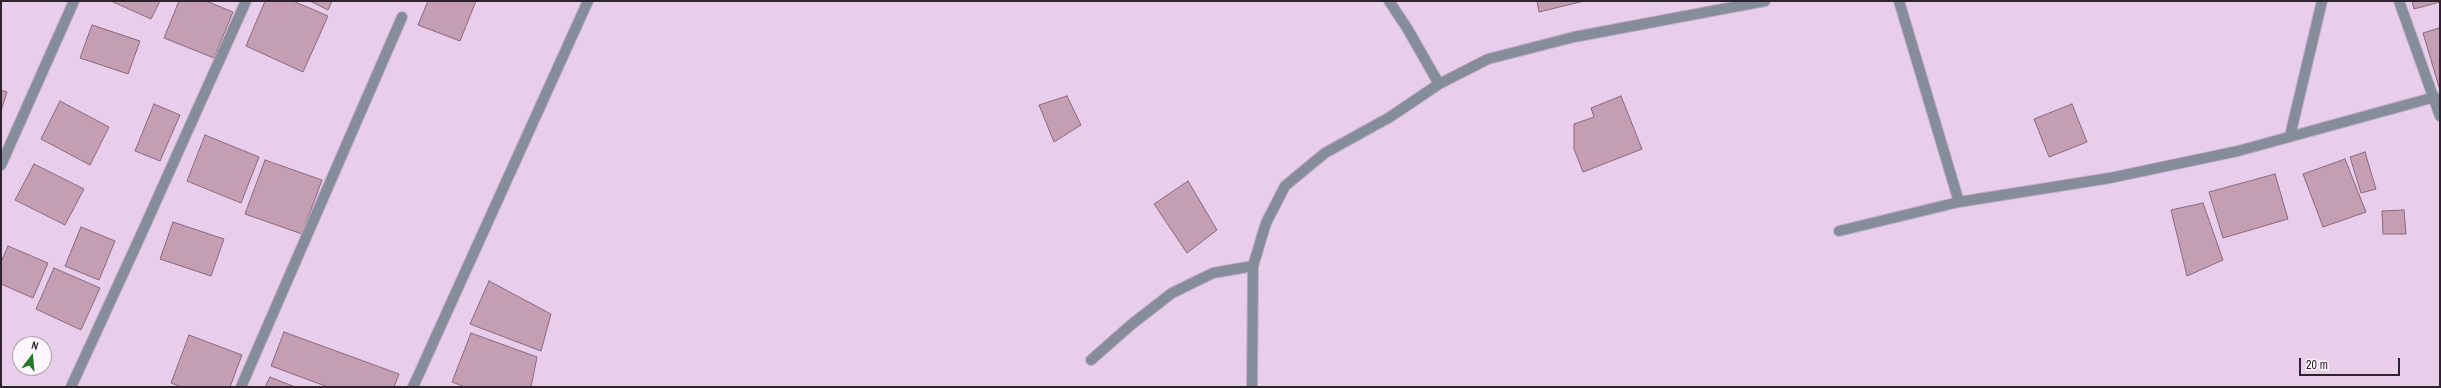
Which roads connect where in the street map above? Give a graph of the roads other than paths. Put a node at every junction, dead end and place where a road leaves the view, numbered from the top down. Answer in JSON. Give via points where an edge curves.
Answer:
{"nodes":[{"id":1,"x":74,"y":1,"type":"edge"},
{"id":2,"x":246,"y":1,"type":"edge"},
{"id":3,"x":588,"y":1,"type":"edge"},
{"id":4,"x":1389,"y":1,"type":"edge"},
{"id":5,"x":1765,"y":1,"type":"edge"},
{"id":6,"x":1899,"y":1,"type":"edge"},
{"id":7,"x":2322,"y":1,"type":"edge"},
{"id":8,"x":2399,"y":1,"type":"edge"},
{"id":9,"x":402,"y":17,"type":"dead end"},
{"id":10,"x":1438,"y":84,"type":"junction"},
{"id":11,"x":2435,"y":97,"type":"junction"},
{"id":12,"x":2440,"y":116,"type":"edge"},
{"id":13,"x":2290,"y":136,"type":"junction"},
{"id":14,"x":1,"y":165,"type":"edge"},
{"id":15,"x":1959,"y":202,"type":"junction"},
{"id":16,"x":1839,"y":231,"type":"dead end"},
{"id":17,"x":1253,"y":266,"type":"junction"},
{"id":18,"x":1092,"y":360,"type":"dead end"},
{"id":19,"x":71,"y":387,"type":"edge"},
{"id":20,"x":241,"y":387,"type":"edge"},
{"id":21,"x":413,"y":387,"type":"edge"},
{"id":22,"x":1252,"y":387,"type":"edge"}],
"edges":[{"from":1,"to":14,"type":"street"},
{"from":2,"to":19,"type":"street"},
{"from":3,"to":21,"type":"street"},
{"from":4,"to":10,"type":"street"},
{"from":5,"to":10,"type":"street","via":[[1574,37],[1488,59]]},
{"from":6,"to":15,"type":"street"},
{"from":7,"to":13,"type":"street"},
{"from":8,"to":11,"type":"street"},
{"from":9,"to":20,"type":"street"},
{"from":10,"to":17,"type":"street","via":[[1390,117],[1325,153],[1285,186],[1266,223]]},
{"from":11,"to":12,"type":"street"},
{"from":11,"to":13,"type":"street"},
{"from":13,"to":15,"type":"street","via":[[2238,151],[2110,178]]},
{"from":15,"to":16,"type":"street"},
{"from":17,"to":18,"type":"street","via":[[1213,273],[1172,293]]},
{"from":17,"to":22,"type":"street"}]}
